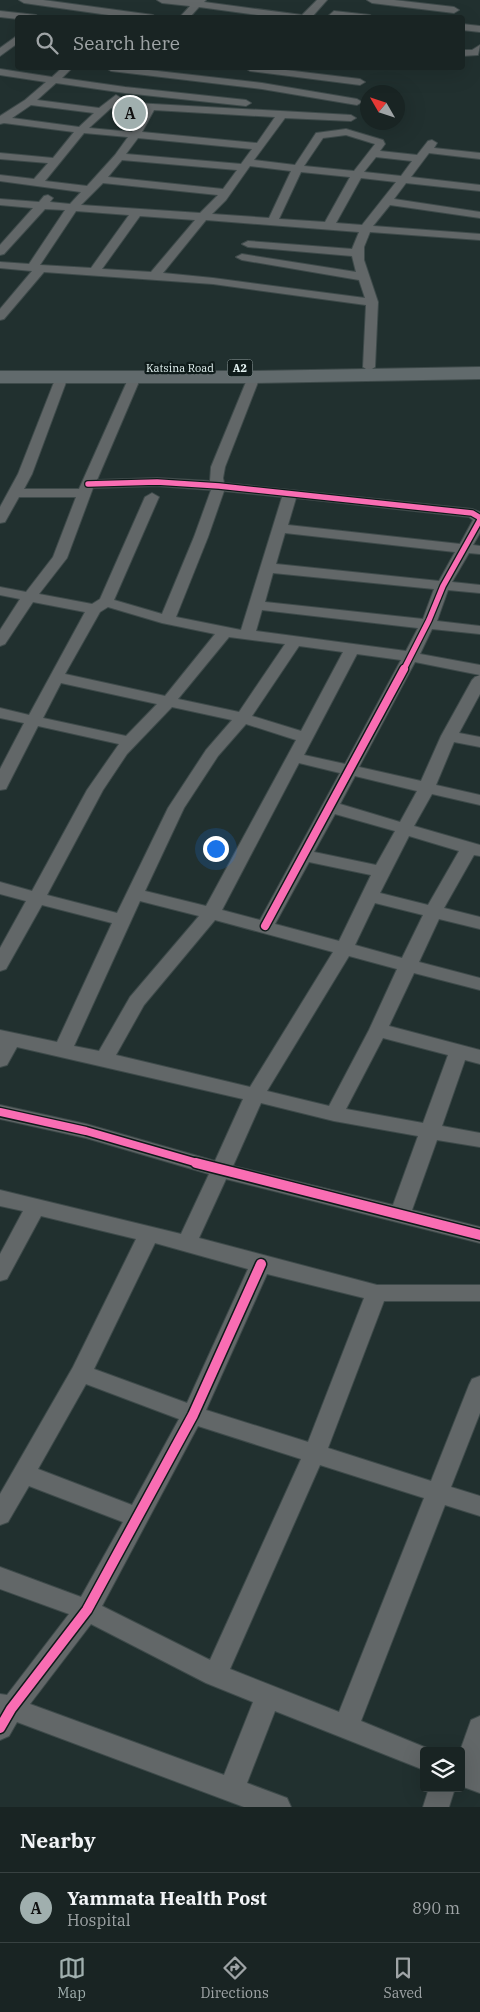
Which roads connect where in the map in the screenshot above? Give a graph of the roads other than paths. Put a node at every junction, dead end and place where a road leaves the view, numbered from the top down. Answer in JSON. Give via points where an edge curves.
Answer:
{"nodes":[{"id":1,"x":23,"y":0,"type":"edge"},
{"id":2,"x":162,"y":0,"type":"edge"},
{"id":3,"x":322,"y":0,"type":"edge"},
{"id":4,"x":372,"y":0,"type":"edge"},
{"id":5,"x":199,"y":2,"type":"edge"},
{"id":6,"x":408,"y":5,"type":"edge"},
{"id":7,"x":261,"y":12,"type":"edge"},
{"id":8,"x":123,"y":13,"type":"edge"},
{"id":9,"x":0,"y":14,"type":"edge"},
{"id":10,"x":186,"y":15,"type":"edge"},
{"id":11,"x":288,"y":15,"type":"edge"},
{"id":12,"x":308,"y":15,"type":"edge"},
{"id":13,"x":450,"y":15,"type":"edge"},
{"id":14,"x":15,"y":16,"type":"edge"},
{"id":15,"x":465,"y":27,"type":"edge"},
{"id":16,"x":480,"y":29,"type":"edge"},
{"id":17,"x":0,"y":41,"type":"edge"},
{"id":18,"x":15,"y":42,"type":"edge"},
{"id":19,"x":15,"y":43,"type":"edge"},
{"id":20,"x":480,"y":48,"type":"edge"},
{"id":21,"x":0,"y":53,"type":"edge"},
{"id":22,"x":465,"y":53,"type":"edge"},
{"id":23,"x":15,"y":68,"type":"edge"},
{"id":24,"x":64,"y":70,"type":"edge"},
{"id":25,"x":146,"y":70,"type":"edge"},
{"id":26,"x":281,"y":70,"type":"edge"},
{"id":27,"x":3,"y":75,"type":"edge"},
{"id":28,"x":52,"y":79,"type":"junction"},
{"id":29,"x":262,"y":86,"type":"junction"},
{"id":30,"x":125,"y":90,"type":"junction"},
{"id":31,"x":29,"y":102,"type":"junction"},
{"id":32,"x":357,"y":102,"type":"junction"},
{"id":33,"x":245,"y":107,"type":"junction"},
{"id":34,"x":104,"y":108,"type":"junction"},
{"id":35,"x":150,"y":109,"type":"junction"},
{"id":36,"x":282,"y":115,"type":"junction"},
{"id":37,"x":351,"y":118,"type":"junction"},
{"id":38,"x":1,"y":120,"type":"edge"},
{"id":39,"x":142,"y":125,"type":"junction"},
{"id":40,"x":81,"y":130,"type":"junction"},
{"id":41,"x":346,"y":132,"type":"junction"},
{"id":42,"x":134,"y":135,"type":"junction"},
{"id":43,"x":265,"y":136,"type":"junction"},
{"id":44,"x":259,"y":146,"type":"junction"},
{"id":45,"x":373,"y":153,"type":"junction"},
{"id":46,"x":0,"y":156,"type":"edge"},
{"id":47,"x":480,"y":156,"type":"edge"},
{"id":48,"x":119,"y":157,"type":"junction"},
{"id":49,"x":420,"y":159,"type":"junction"},
{"id":50,"x":56,"y":161,"type":"junction"},
{"id":51,"x":247,"y":165,"type":"junction"},
{"id":52,"x":297,"y":169,"type":"junction"},
{"id":53,"x":357,"y":175,"type":"junction"},
{"id":54,"x":480,"y":176,"type":"edge"},
{"id":55,"x":0,"y":178,"type":"edge"},
{"id":56,"x":405,"y":178,"type":"junction"},
{"id":57,"x":100,"y":179,"type":"junction"},
{"id":58,"x":38,"y":182,"type":"junction"},
{"id":59,"x":60,"y":186,"type":"junction"},
{"id":60,"x":476,"y":188,"type":"edge"},
{"id":61,"x":89,"y":190,"type":"junction"},
{"id":62,"x":226,"y":193,"type":"junction"},
{"id":63,"x":388,"y":201,"type":"junction"},
{"id":64,"x":0,"y":202,"type":"edge"},
{"id":65,"x":41,"y":205,"type":"junction"},
{"id":66,"x":72,"y":208,"type":"junction"},
{"id":67,"x":137,"y":212,"type":"junction"},
{"id":68,"x":455,"y":212,"type":"junction"},
{"id":69,"x":480,"y":215,"type":"edge"},
{"id":70,"x":203,"y":217,"type":"junction"},
{"id":71,"x":255,"y":221,"type":"junction"},
{"id":72,"x":273,"y":222,"type":"junction"},
{"id":73,"x":329,"y":226,"type":"junction"},
{"id":74,"x":366,"y":228,"type":"junction"},
{"id":75,"x":439,"y":234,"type":"junction"},
{"id":76,"x":480,"y":237,"type":"edge"},
{"id":77,"x":248,"y":244,"type":"junction"},
{"id":78,"x":0,"y":252,"type":"edge"},
{"id":79,"x":358,"y":254,"type":"junction"},
{"id":80,"x":0,"y":264,"type":"edge"},
{"id":81,"x":36,"y":268,"type":"junction"},
{"id":82,"x":235,"y":270,"type":"junction"},
{"id":83,"x":95,"y":271,"type":"junction"},
{"id":84,"x":154,"y":275,"type":"junction"},
{"id":85,"x":364,"y":277,"type":"junction"},
{"id":86,"x":372,"y":302,"type":"junction"},
{"id":87,"x":0,"y":316,"type":"edge"},
{"id":88,"x":480,"y":364,"type":"edge"},
{"id":89,"x":369,"y":367,"type":"junction"},
{"id":90,"x":0,"y":368,"type":"edge"},
{"id":91,"x":480,"y":373,"type":"edge"},
{"id":92,"x":0,"y":376,"type":"edge"},
{"id":93,"x":62,"y":377,"type":"junction"},
{"id":94,"x":135,"y":377,"type":"junction"},
{"id":95,"x":254,"y":377,"type":"junction"},
{"id":96,"x":219,"y":486,"type":"junction"},
{"id":97,"x":86,"y":488,"type":"junction"},
{"id":98,"x":15,"y":493,"type":"junction"},
{"id":99,"x":290,"y":494,"type":"junction"},
{"id":100,"x":152,"y":497,"type":"dead end"},
{"id":101,"x":0,"y":519,"type":"edge"},
{"id":102,"x":280,"y":528,"type":"junction"},
{"id":103,"x":473,"y":549,"type":"edge"},
{"id":104,"x":268,"y":568,"type":"junction"},
{"id":105,"x":444,"y":586,"type":"junction"},
{"id":106,"x":480,"y":588,"type":"edge"},
{"id":107,"x":0,"y":591,"type":"edge"},
{"id":108,"x":29,"y":598,"type":"junction"},
{"id":109,"x":100,"y":605,"type":"junction"},
{"id":110,"x":256,"y":605,"type":"junction"},
{"id":111,"x":167,"y":620,"type":"junction"},
{"id":112,"x":428,"y":624,"type":"junction"},
{"id":113,"x":480,"y":630,"type":"edge"},
{"id":114,"x":226,"y":632,"type":"junction"},
{"id":115,"x":247,"y":636,"type":"junction"},
{"id":116,"x":0,"y":641,"type":"edge"},
{"id":117,"x":294,"y":642,"type":"junction"},
{"id":118,"x":352,"y":649,"type":"junction"},
{"id":119,"x":409,"y":656,"type":"junction"},
{"id":120,"x":480,"y":670,"type":"edge"},
{"id":121,"x":56,"y":677,"type":"junction"},
{"id":122,"x":480,"y":680,"type":"edge"},
{"id":123,"x":168,"y":702,"type":"junction"},
{"id":124,"x":0,"y":713,"type":"edge"},
{"id":125,"x":242,"y":718,"type":"junction"},
{"id":126,"x":33,"y":721,"type":"junction"},
{"id":127,"x":449,"y":736,"type":"junction"},
{"id":128,"x":304,"y":737,"type":"junction"},
{"id":129,"x":131,"y":742,"type":"junction"},
{"id":130,"x":480,"y":742,"type":"edge"},
{"id":131,"x":293,"y":757,"type":"junction"},
{"id":132,"x":350,"y":771,"type":"junction"},
{"id":133,"x":0,"y":785,"type":"edge"},
{"id":134,"x":426,"y":789,"type":"junction"},
{"id":135,"x":480,"y":800,"type":"edge"},
{"id":136,"x":331,"y":807,"type":"junction"},
{"id":137,"x":405,"y":828,"type":"junction"},
{"id":138,"x":475,"y":849,"type":"edge"},
{"id":139,"x":304,"y":855,"type":"junction"},
{"id":140,"x":381,"y":872,"type":"junction"},
{"id":141,"x":0,"y":888,"type":"edge"},
{"id":142,"x":134,"y":894,"type":"junction"},
{"id":143,"x":369,"y":896,"type":"junction"},
{"id":144,"x":38,"y":897,"type":"junction"},
{"id":145,"x":212,"y":912,"type":"junction"},
{"id":146,"x":433,"y":912,"type":"junction"},
{"id":147,"x":122,"y":920,"type":"junction"},
{"id":148,"x":480,"y":923,"type":"edge"},
{"id":149,"x":265,"y":926,"type":"junction"},
{"id":150,"x":344,"y":949,"type":"junction"},
{"id":151,"x":0,"y":965,"type":"edge"},
{"id":152,"x":408,"y":967,"type":"junction"},
{"id":153,"x":480,"y":984,"type":"edge"},
{"id":154,"x":378,"y":1030,"type":"junction"},
{"id":155,"x":6,"y":1038,"type":"edge"},
{"id":156,"x":63,"y":1050,"type":"junction"},
{"id":157,"x":459,"y":1052,"type":"junction"},
{"id":158,"x":480,"y":1057,"type":"edge"},
{"id":159,"x":104,"y":1059,"type":"junction"},
{"id":160,"x":0,"y":1060,"type":"edge"},
{"id":161,"x":255,"y":1095,"type":"junction"},
{"id":162,"x":0,"y":1112,"type":"edge"},
{"id":163,"x":334,"y":1114,"type":"junction"},
{"id":164,"x":431,"y":1131,"type":"junction"},
{"id":165,"x":480,"y":1140,"type":"edge"},
{"id":166,"x":220,"y":1170,"type":"junction"},
{"id":167,"x":0,"y":1198,"type":"edge"},
{"id":168,"x":36,"y":1206,"type":"junction"},
{"id":169,"x":400,"y":1214,"type":"junction"},
{"id":170,"x":149,"y":1234,"type":"junction"},
{"id":171,"x":480,"y":1235,"type":"edge"},
{"id":172,"x":187,"y":1243,"type":"junction"},
{"id":173,"x":261,"y":1264,"type":"junction"},
{"id":174,"x":0,"y":1273,"type":"edge"},
{"id":175,"x":377,"y":1293,"type":"junction"},
{"id":176,"x":480,"y":1293,"type":"edge"},
{"id":177,"x":81,"y":1373,"type":"junction"},
{"id":178,"x":479,"y":1395,"type":"edge"},
{"id":179,"x":193,"y":1415,"type":"junction"},
{"id":180,"x":314,"y":1454,"type":"junction"},
{"id":181,"x":24,"y":1474,"type":"junction"},
{"id":182,"x":439,"y":1494,"type":"junction"},
{"id":183,"x":480,"y":1506,"type":"edge"},
{"id":184,"x":0,"y":1515,"type":"edge"},
{"id":185,"x":137,"y":1517,"type":"junction"},
{"id":186,"x":0,"y":1578,"type":"edge"},
{"id":187,"x":86,"y":1610,"type":"junction"},
{"id":188,"x":215,"y":1675,"type":"junction"},
{"id":189,"x":268,"y":1696,"type":"junction"},
{"id":190,"x":4,"y":1714,"type":"edge"},
{"id":191,"x":346,"y":1726,"type":"junction"},
{"id":192,"x":480,"y":1728,"type":"edge"},
{"id":193,"x":420,"y":1756,"type":"edge"},
{"id":194,"x":468,"y":1776,"type":"edge"},
{"id":195,"x":231,"y":1790,"type":"junction"},
{"id":196,"x":441,"y":1792,"type":"edge"},
{"id":197,"x":278,"y":1807,"type":"edge"},
{"id":198,"x":436,"y":1807,"type":"edge"}],
"edges":[{"from":1,"to":8,"type":"street"},
{"from":1,"to":9,"type":"street"},
{"from":2,"to":5,"type":"street"},
{"from":3,"to":12,"type":"street"},
{"from":4,"to":6,"type":"street"},
{"from":5,"to":7,"type":"street"},
{"from":5,"to":10,"type":"street"},
{"from":6,"to":13,"type":"street","via":[[457,7]]},
{"from":7,"to":11,"type":"street"},
{"from":9,"to":14,"type":"street"},
{"from":15,"to":16,"type":"street"},
{"from":17,"to":18,"type":"street"},
{"from":19,"to":21,"type":"street"},
{"from":20,"to":22,"type":"street","via":[[475,53]]},
{"from":23,"to":27,"type":"street"},
{"from":24,"to":28,"type":"street"},
{"from":25,"to":29,"type":"street"},
{"from":25,"to":30,"type":"street"},
{"from":26,"to":29,"type":"street"},
{"from":26,"to":32,"type":"street","via":[[360,78]]},
{"from":27,"to":28,"type":"street"},
{"from":28,"to":30,"type":"street"},
{"from":28,"to":31,"type":"street"},
{"from":29,"to":32,"type":"street"},
{"from":29,"to":33,"type":"street"},
{"from":30,"to":33,"type":"street"},
{"from":30,"to":34,"type":"street"},
{"from":31,"to":34,"type":"street"},
{"from":31,"to":38,"type":"street"},
{"from":32,"to":37,"type":"street"},
{"from":33,"to":35,"type":"street"},
{"from":33,"to":36,"type":"street"},
{"from":34,"to":35,"type":"street"},
{"from":34,"to":40,"type":"street"},
{"from":35,"to":39,"type":"street"},
{"from":36,"to":37,"type":"street"},
{"from":36,"to":43,"type":"street"},
{"from":37,"to":41,"type":"street"},
{"from":38,"to":40,"type":"street"},
{"from":39,"to":42,"type":"street"},
{"from":39,"to":43,"type":"street"},
{"from":40,"to":42,"type":"street"},
{"from":40,"to":50,"type":"street"},
{"from":41,"to":45,"type":"street","via":[[379,142]]},
{"from":41,"to":52,"type":"street","via":[[320,135]]},
{"from":42,"to":44,"type":"street"},
{"from":42,"to":48,"type":"street"},
{"from":43,"to":44,"type":"street"},
{"from":44,"to":51,"type":"street"},
{"from":45,"to":49,"type":"street"},
{"from":45,"to":53,"type":"street"},
{"from":46,"to":50,"type":"street"},
{"from":47,"to":49,"type":"street","via":[[430,146]]},
{"from":48,"to":51,"type":"street"},
{"from":48,"to":57,"type":"street"},
{"from":49,"to":56,"type":"street"},
{"from":50,"to":58,"type":"street"},
{"from":51,"to":52,"type":"street"},
{"from":51,"to":62,"type":"street"},
{"from":52,"to":53,"type":"street"},
{"from":52,"to":72,"type":"street"},
{"from":53,"to":56,"type":"street"},
{"from":53,"to":73,"type":"street"},
{"from":54,"to":60,"type":"street"},
{"from":55,"to":58,"type":"street"},
{"from":56,"to":60,"type":"street"},
{"from":56,"to":63,"type":"street"},
{"from":57,"to":61,"type":"street"},
{"from":57,"to":62,"type":"street"},
{"from":58,"to":59,"type":"street"},
{"from":59,"to":61,"type":"street"},
{"from":59,"to":65,"type":"street"},
{"from":60,"to":68,"type":"street"},
{"from":61,"to":66,"type":"street"},
{"from":62,"to":70,"type":"street"},
{"from":63,"to":68,"type":"street"},
{"from":63,"to":74,"type":"street"},
{"from":64,"to":65,"type":"street"},
{"from":65,"to":66,"type":"street"},
{"from":65,"to":78,"type":"street"},
{"from":66,"to":67,"type":"street"},
{"from":66,"to":81,"type":"street"},
{"from":67,"to":70,"type":"street"},
{"from":67,"to":83,"type":"street"},
{"from":68,"to":69,"type":"street"},
{"from":68,"to":75,"type":"street"},
{"from":70,"to":71,"type":"street"},
{"from":70,"to":84,"type":"street"},
{"from":71,"to":72,"type":"street"},
{"from":71,"to":77,"type":"street"},
{"from":72,"to":73,"type":"street"},
{"from":73,"to":74,"type":"street"},
{"from":74,"to":75,"type":"street"},
{"from":74,"to":79,"type":"street"},
{"from":75,"to":76,"type":"street"},
{"from":77,"to":79,"type":"street"},
{"from":77,"to":82,"type":"street"},
{"from":79,"to":85,"type":"street"},
{"from":80,"to":81,"type":"street"},
{"from":81,"to":83,"type":"street"},
{"from":81,"to":87,"type":"street"},
{"from":82,"to":84,"type":"street"},
{"from":82,"to":85,"type":"street"},
{"from":82,"to":86,"type":"street","via":[[338,299]]},
{"from":83,"to":84,"type":"street"},
{"from":85,"to":86,"type":"street"},
{"from":86,"to":89,"type":"street"},
{"from":88,"to":89,"type":"highway","name":"Katsina Road","number":"A2"},
{"from":89,"to":90,"type":"highway","name":"Katsina Road","number":"A2"},
{"from":91,"to":95,"type":"highway","name":"Katsina Road","number":"A2"},
{"from":92,"to":93,"type":"highway","number":"A2"},
{"from":93,"to":94,"type":"highway","name":"Katsina Road","number":"A2"},
{"from":93,"to":98,"type":"street"},
{"from":94,"to":95,"type":"highway","name":"Katsina Road","number":"A2"},
{"from":94,"to":97,"type":"street"},
{"from":95,"to":96,"type":"street","via":[[218,467],[216,478]]},
{"from":96,"to":97,"type":"street","via":[[157,482]]},
{"from":96,"to":99,"type":"street"},
{"from":96,"to":111,"type":"street","via":[[202,538]]},
{"from":97,"to":98,"type":"street"},
{"from":97,"to":108,"type":"street","via":[[60,558]]},
{"from":98,"to":101,"type":"street"},
{"from":99,"to":102,"type":"street"},
{"from":99,"to":103,"type":"street","via":[[478,515],[480,520]]},
{"from":100,"to":109,"type":"street"},
{"from":102,"to":103,"type":"street"},
{"from":102,"to":104,"type":"street"},
{"from":103,"to":105,"type":"street"},
{"from":104,"to":105,"type":"street"},
{"from":104,"to":110,"type":"street"},
{"from":105,"to":106,"type":"street"},
{"from":105,"to":112,"type":"street"},
{"from":107,"to":108,"type":"street"},
{"from":108,"to":109,"type":"street"},
{"from":108,"to":116,"type":"street"},
{"from":109,"to":111,"type":"street"},
{"from":109,"to":121,"type":"street"},
{"from":110,"to":112,"type":"street"},
{"from":110,"to":115,"type":"street"},
{"from":111,"to":114,"type":"street"},
{"from":112,"to":113,"type":"street"},
{"from":112,"to":119,"type":"street"},
{"from":114,"to":115,"type":"street"},
{"from":114,"to":123,"type":"street"},
{"from":115,"to":117,"type":"street"},
{"from":117,"to":118,"type":"street"},
{"from":117,"to":125,"type":"street"},
{"from":118,"to":119,"type":"street"},
{"from":118,"to":128,"type":"street"},
{"from":119,"to":120,"type":"street"},
{"from":119,"to":132,"type":"street"},
{"from":121,"to":123,"type":"street"},
{"from":121,"to":126,"type":"street"},
{"from":122,"to":127,"type":"street"},
{"from":123,"to":125,"type":"street"},
{"from":123,"to":129,"type":"street"},
{"from":124,"to":126,"type":"street"},
{"from":125,"to":128,"type":"street"},
{"from":125,"to":142,"type":"street","via":[[212,752],[176,808]]},
{"from":126,"to":129,"type":"street"},
{"from":126,"to":133,"type":"street"},
{"from":127,"to":130,"type":"street"},
{"from":127,"to":134,"type":"street"},
{"from":128,"to":131,"type":"street"},
{"from":129,"to":144,"type":"street","via":[[95,790]]},
{"from":131,"to":132,"type":"street"},
{"from":131,"to":145,"type":"street"},
{"from":132,"to":134,"type":"street"},
{"from":132,"to":136,"type":"street"},
{"from":134,"to":135,"type":"street"},
{"from":134,"to":137,"type":"street"},
{"from":136,"to":137,"type":"street"},
{"from":136,"to":139,"type":"street"},
{"from":137,"to":138,"type":"street"},
{"from":137,"to":140,"type":"street"},
{"from":138,"to":146,"type":"street"},
{"from":139,"to":140,"type":"street"},
{"from":139,"to":149,"type":"street"},
{"from":140,"to":143,"type":"street"},
{"from":141,"to":144,"type":"street"},
{"from":142,"to":145,"type":"street"},
{"from":142,"to":147,"type":"street"},
{"from":143,"to":146,"type":"street"},
{"from":143,"to":150,"type":"street"},
{"from":144,"to":147,"type":"street"},
{"from":144,"to":151,"type":"street"},
{"from":145,"to":149,"type":"street"},
{"from":145,"to":159,"type":"street","via":[[137,1001]]},
{"from":146,"to":148,"type":"street"},
{"from":146,"to":152,"type":"street"},
{"from":147,"to":156,"type":"street"},
{"from":149,"to":150,"type":"street"},
{"from":150,"to":152,"type":"street"},
{"from":150,"to":161,"type":"street"},
{"from":152,"to":153,"type":"street"},
{"from":152,"to":154,"type":"street"},
{"from":154,"to":157,"type":"street"},
{"from":154,"to":163,"type":"street"},
{"from":155,"to":156,"type":"street"},
{"from":155,"to":160,"type":"street"},
{"from":156,"to":159,"type":"street"},
{"from":157,"to":158,"type":"street"},
{"from":157,"to":164,"type":"street"},
{"from":159,"to":161,"type":"street"},
{"from":161,"to":163,"type":"street"},
{"from":161,"to":166,"type":"street"},
{"from":162,"to":166,"type":"street","via":[[86,1131]]},
{"from":163,"to":164,"type":"street"},
{"from":164,"to":165,"type":"street"},
{"from":164,"to":169,"type":"street"},
{"from":166,"to":169,"type":"street"},
{"from":166,"to":172,"type":"street"},
{"from":167,"to":168,"type":"street"},
{"from":168,"to":170,"type":"street"},
{"from":168,"to":174,"type":"street"},
{"from":169,"to":171,"type":"street"},
{"from":170,"to":172,"type":"street"},
{"from":170,"to":177,"type":"street"},
{"from":172,"to":173,"type":"street"},
{"from":173,"to":175,"type":"street"},
{"from":173,"to":179,"type":"street"},
{"from":175,"to":176,"type":"street"},
{"from":175,"to":180,"type":"street"},
{"from":177,"to":179,"type":"street"},
{"from":177,"to":181,"type":"street"},
{"from":178,"to":182,"type":"street"},
{"from":179,"to":180,"type":"street"},
{"from":179,"to":185,"type":"street"},
{"from":180,"to":182,"type":"street"},
{"from":180,"to":188,"type":"street"},
{"from":181,"to":184,"type":"street"},
{"from":181,"to":185,"type":"street"},
{"from":182,"to":183,"type":"street"},
{"from":182,"to":191,"type":"street"},
{"from":185,"to":187,"type":"street"},
{"from":186,"to":187,"type":"street"},
{"from":187,"to":188,"type":"street"},
{"from":187,"to":190,"type":"street"},
{"from":188,"to":189,"type":"street"},
{"from":189,"to":191,"type":"street"},
{"from":189,"to":195,"type":"street"},
{"from":190,"to":195,"type":"street"},
{"from":191,"to":193,"type":"street"},
{"from":192,"to":194,"type":"street"},
{"from":195,"to":197,"type":"street"},
{"from":196,"to":198,"type":"street"}]}
